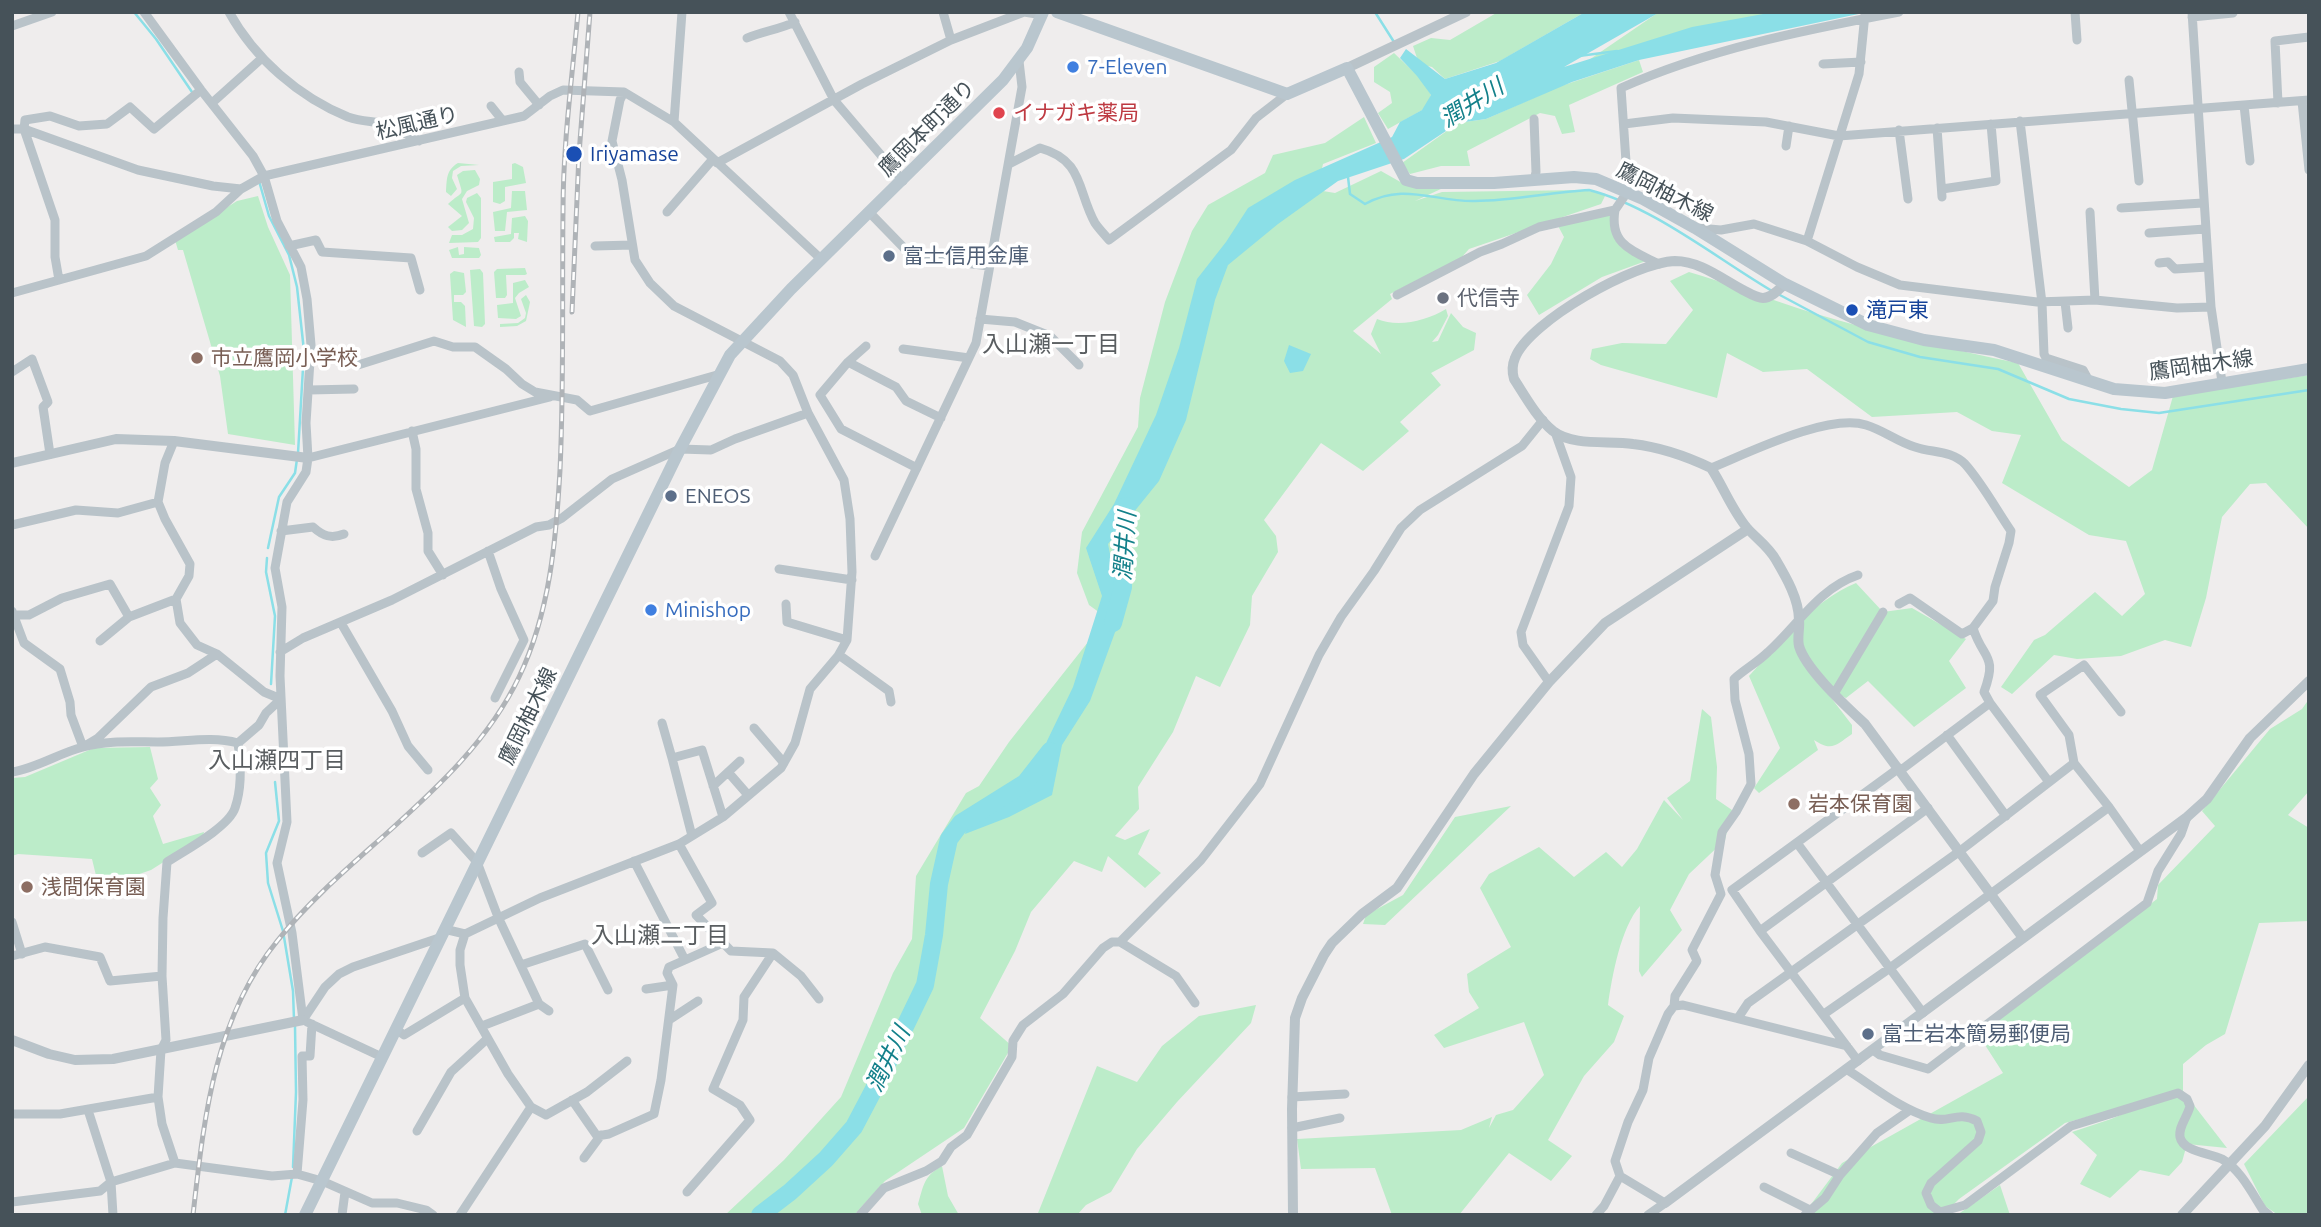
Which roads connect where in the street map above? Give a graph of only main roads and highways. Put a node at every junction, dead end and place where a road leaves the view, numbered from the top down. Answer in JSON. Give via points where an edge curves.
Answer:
{"nodes":[{"id":1,"x":1057,"y":12,"type":"edge"},
{"id":2,"x":1043,"y":13,"type":"edge"},
{"id":3,"x":821,"y":259,"type":"joint"},
{"id":4,"x":2309,"y":369,"type":"edge"},
{"id":5,"x":305,"y":1215,"type":"edge"}],
"edges":[{"from":1,"to":4,"type":"main road","name":"鷹岡柚木線","via":[[1287,94],[1347,68],[1403,177],[1417,183],[1494,184],[1596,179],[1628,191],[1785,284],[1868,325],[1994,351],[2114,389],[2165,393]]},
{"from":2,"to":3,"type":"main road","name":"鷹岡本町通り","via":[[1003,80]]},
{"from":3,"to":5,"type":"main road","name":"鷹岡柚木線","via":[[742,341],[717,375]]}]}
